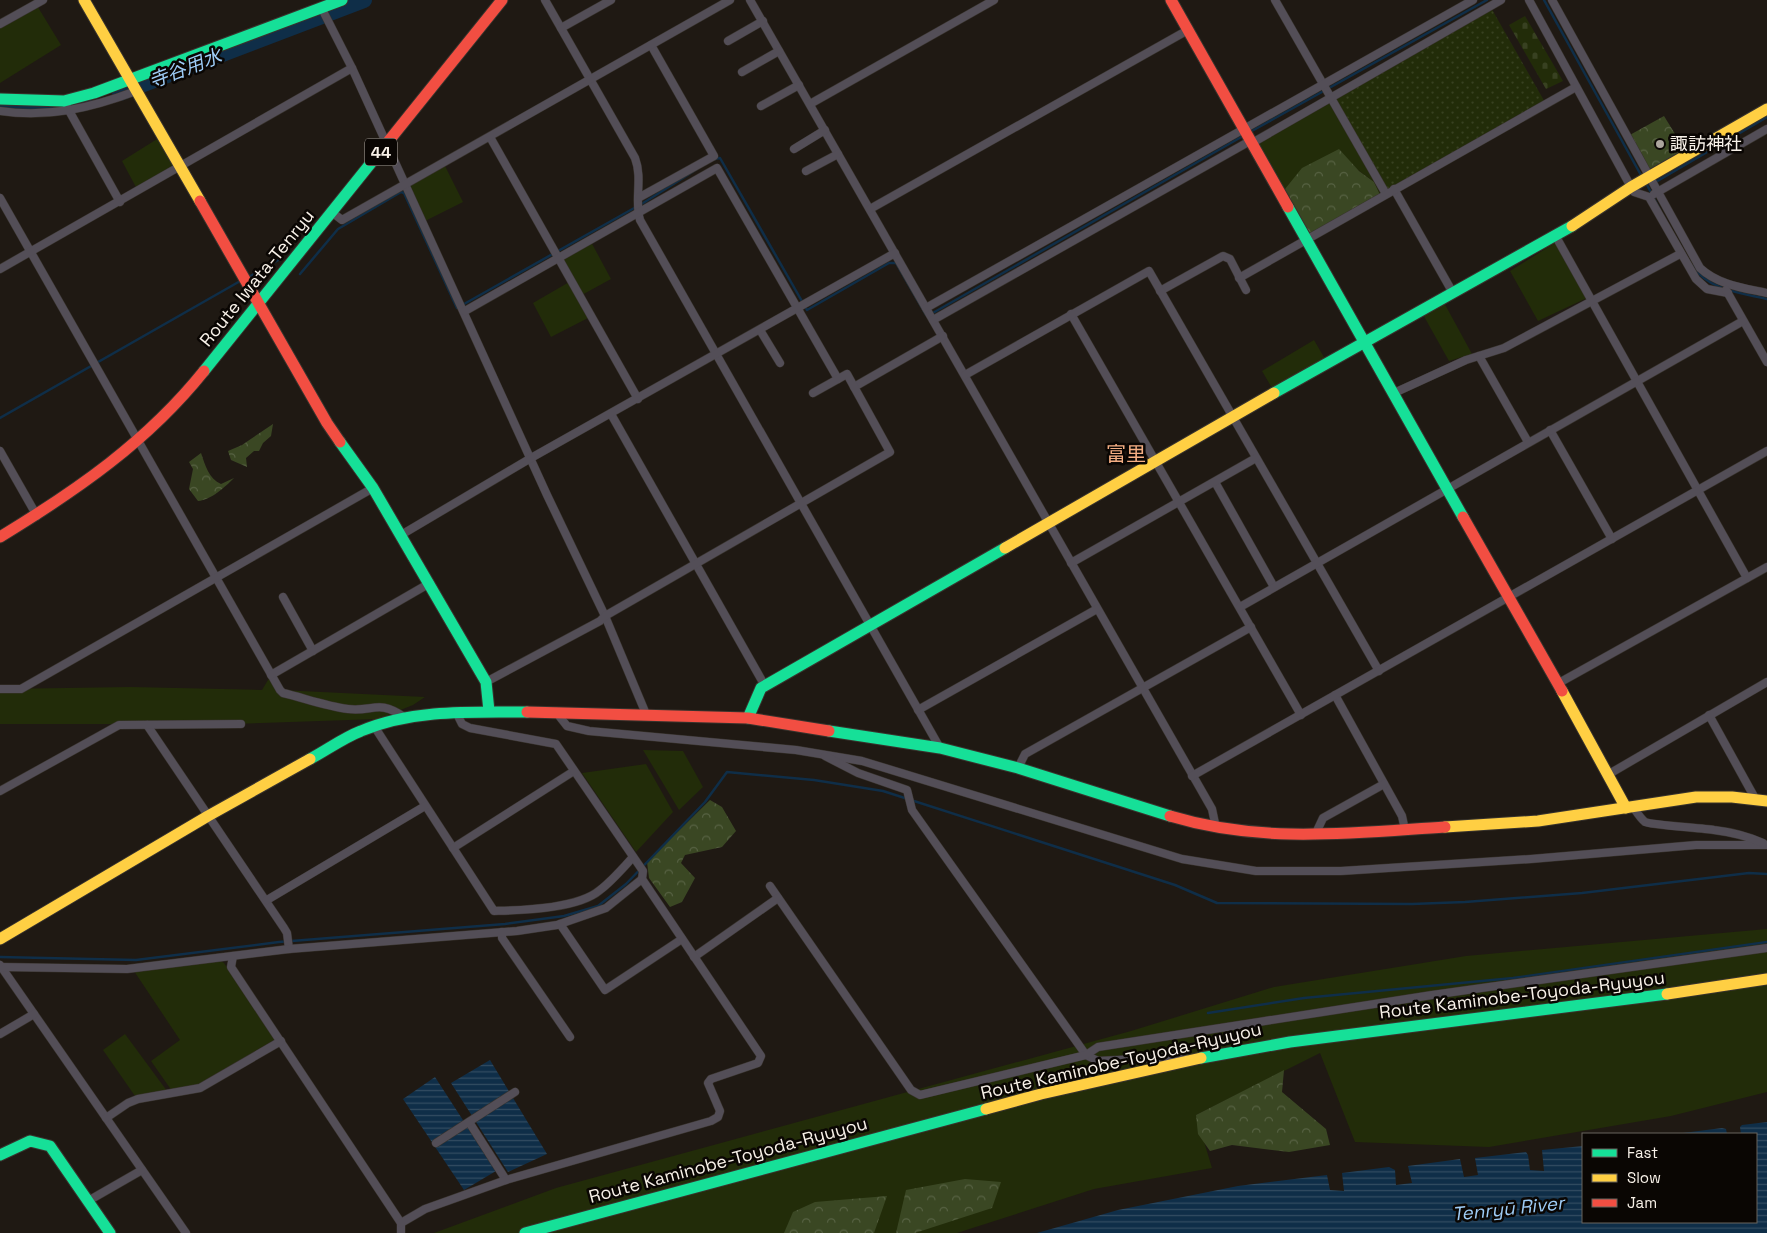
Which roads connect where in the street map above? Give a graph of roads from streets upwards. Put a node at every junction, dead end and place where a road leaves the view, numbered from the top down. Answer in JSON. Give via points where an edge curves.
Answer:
{"nodes":[{"id":1,"x":43,"y":0,"type":"edge"},
{"id":2,"x":84,"y":0,"type":"edge"},
{"id":3,"x":342,"y":0,"type":"edge"},
{"id":4,"x":502,"y":0,"type":"edge"},
{"id":5,"x":546,"y":0,"type":"edge"},
{"id":6,"x":611,"y":0,"type":"edge"},
{"id":7,"x":730,"y":0,"type":"edge"},
{"id":8,"x":750,"y":0,"type":"edge"},
{"id":9,"x":994,"y":0,"type":"edge"},
{"id":10,"x":1171,"y":0,"type":"edge"},
{"id":11,"x":1275,"y":0,"type":"edge"},
{"id":12,"x":1473,"y":0,"type":"edge"},
{"id":13,"x":1501,"y":0,"type":"edge"},
{"id":14,"x":1529,"y":0,"type":"edge"},
{"id":15,"x":1552,"y":0,"type":"edge"},
{"id":16,"x":322,"y":8,"type":"junction"},
{"id":17,"x":763,"y":22,"type":"junction"},
{"id":18,"x":0,"y":24,"type":"edge"},
{"id":19,"x":561,"y":28,"type":"junction"},
{"id":20,"x":1188,"y":30,"type":"junction"},
{"id":21,"x":728,"y":41,"type":"dead end"},
{"id":22,"x":651,"y":45,"type":"junction"},
{"id":23,"x":780,"y":51,"type":"junction"},
{"id":24,"x":352,"y":68,"type":"junction"},
{"id":25,"x":742,"y":72,"type":"dead end"},
{"id":26,"x":129,"y":79,"type":"junction"},
{"id":27,"x":590,"y":80,"type":"junction"},
{"id":28,"x":799,"y":85,"type":"junction"},
{"id":29,"x":1576,"y":87,"type":"junction"},
{"id":30,"x":136,"y":91,"type":"junction"},
{"id":31,"x":1327,"y":91,"type":"junction"},
{"id":32,"x":0,"y":99,"type":"edge"},
{"id":33,"x":810,"y":104,"type":"junction"},
{"id":34,"x":66,"y":106,"type":"junction"},
{"id":35,"x":761,"y":106,"type":"dead end"},
{"id":36,"x":1767,"y":109,"type":"edge"},
{"id":37,"x":0,"y":111,"type":"edge"},
{"id":38,"x":1244,"y":129,"type":"junction"},
{"id":39,"x":1767,"y":129,"type":"edge"},
{"id":40,"x":825,"y":130,"type":"junction"},
{"id":41,"x":490,"y":137,"type":"junction"},
{"id":42,"x":1251,"y":142,"type":"junction"},
{"id":43,"x":387,"y":144,"type":"junction"},
{"id":44,"x":794,"y":148,"type":"dead end"},
{"id":45,"x":838,"y":154,"type":"junction"},
{"id":46,"x":179,"y":168,"type":"junction"},
{"id":47,"x":806,"y":171,"type":"dead end"},
{"id":48,"x":1649,"y":177,"type":"junction"},
{"id":49,"x":404,"y":185,"type":"junction"},
{"id":50,"x":1633,"y":186,"type":"junction"},
{"id":51,"x":1394,"y":190,"type":"junction"},
{"id":52,"x":1654,"y":193,"type":"junction"},
{"id":53,"x":1386,"y":194,"type":"junction"},
{"id":54,"x":640,"y":197,"type":"junction"},
{"id":55,"x":0,"y":198,"type":"edge"},
{"id":56,"x":120,"y":202,"type":"junction"},
{"id":57,"x":870,"y":210,"type":"junction"},
{"id":58,"x":638,"y":212,"type":"junction"},
{"id":59,"x":332,"y":213,"type":"junction"},
{"id":60,"x":1555,"y":236,"type":"junction"},
{"id":61,"x":1307,"y":240,"type":"junction"},
{"id":62,"x":30,"y":251,"type":"junction"},
{"id":63,"x":895,"y":253,"type":"junction"},
{"id":64,"x":1680,"y":254,"type":"junction"},
{"id":65,"x":558,"y":258,"type":"junction"},
{"id":66,"x":0,"y":269,"type":"edge"},
{"id":67,"x":1240,"y":278,"type":"junction"},
{"id":68,"x":1725,"y":288,"type":"junction"},
{"id":69,"x":1246,"y":290,"type":"dead end"},
{"id":70,"x":1160,"y":291,"type":"junction"},
{"id":71,"x":1452,"y":293,"type":"junction"},
{"id":72,"x":1766,"y":293,"type":"edge"},
{"id":73,"x":1592,"y":303,"type":"junction"},
{"id":74,"x":260,"y":304,"type":"junction"},
{"id":75,"x":798,"y":308,"type":"junction"},
{"id":76,"x":926,"y":308,"type":"junction"},
{"id":77,"x":464,"y":311,"type":"junction"},
{"id":78,"x":1071,"y":314,"type":"junction"},
{"id":79,"x":933,"y":320,"type":"junction"},
{"id":80,"x":1744,"y":321,"type":"junction"},
{"id":81,"x":760,"y":330,"type":"junction"},
{"id":82,"x":943,"y":336,"type":"junction"},
{"id":83,"x":1366,"y":342,"type":"junction"},
{"id":84,"x":716,"y":355,"type":"junction"},
{"id":85,"x":1480,"y":356,"type":"junction"},
{"id":86,"x":1767,"y":362,"type":"edge"},
{"id":87,"x":780,"y":364,"type":"dead end"},
{"id":88,"x":965,"y":376,"type":"junction"},
{"id":89,"x":838,"y":379,"type":"junction"},
{"id":90,"x":1636,"y":382,"type":"junction"},
{"id":91,"x":854,"y":387,"type":"junction"},
{"id":92,"x":812,"y":393,"type":"dead end"},
{"id":93,"x":1394,"y":393,"type":"junction"},
{"id":94,"x":638,"y":399,"type":"junction"},
{"id":95,"x":611,"y":414,"type":"junction"},
{"id":96,"x":1232,"y":418,"type":"junction"},
{"id":97,"x":1550,"y":430,"type":"junction"},
{"id":98,"x":139,"y":440,"type":"junction"},
{"id":99,"x":1528,"y":442,"type":"junction"},
{"id":100,"x":0,"y":451,"type":"edge"},
{"id":101,"x":1767,"y":451,"type":"edge"},
{"id":102,"x":531,"y":458,"type":"junction"},
{"id":103,"x":1256,"y":458,"type":"junction"},
{"id":104,"x":1157,"y":461,"type":"junction"},
{"id":105,"x":1216,"y":482,"type":"junction"},
{"id":106,"x":1448,"y":487,"type":"junction"},
{"id":107,"x":373,"y":488,"type":"junction"},
{"id":108,"x":1698,"y":490,"type":"junction"},
{"id":109,"x":1180,"y":502,"type":"junction"},
{"id":110,"x":800,"y":504,"type":"junction"},
{"id":111,"x":37,"y":516,"type":"junction"},
{"id":112,"x":1049,"y":522,"type":"junction"},
{"id":113,"x":401,"y":535,"type":"junction"},
{"id":114,"x":0,"y":537,"type":"edge"},
{"id":115,"x":1612,"y":539,"type":"junction"},
{"id":116,"x":1316,"y":562,"type":"junction"},
{"id":117,"x":697,"y":563,"type":"junction"},
{"id":118,"x":1072,"y":563,"type":"junction"},
{"id":119,"x":1767,"y":567,"type":"edge"},
{"id":120,"x":216,"y":578,"type":"junction"},
{"id":121,"x":1747,"y":578,"type":"junction"},
{"id":122,"x":430,"y":583,"type":"junction"},
{"id":123,"x":1274,"y":587,"type":"junction"},
{"id":124,"x":283,"y":597,"type":"dead end"},
{"id":125,"x":1508,"y":597,"type":"junction"},
{"id":126,"x":1240,"y":607,"type":"junction"},
{"id":127,"x":1097,"y":609,"type":"junction"},
{"id":128,"x":605,"y":616,"type":"junction"},
{"id":129,"x":870,"y":624,"type":"junction"},
{"id":130,"x":1251,"y":627,"type":"junction"},
{"id":131,"x":313,"y":651,"type":"junction"},
{"id":132,"x":1379,"y":670,"type":"junction"},
{"id":133,"x":271,"y":675,"type":"junction"},
{"id":134,"x":486,"y":682,"type":"junction"},
{"id":135,"x":1767,"y":682,"type":"edge"},
{"id":136,"x":1557,"y":684,"type":"junction"},
{"id":137,"x":765,"y":686,"type":"junction"},
{"id":138,"x":1142,"y":688,"type":"junction"},
{"id":139,"x":0,"y":689,"type":"edge"},
{"id":140,"x":1335,"y":695,"type":"junction"},
{"id":141,"x":918,"y":710,"type":"junction"},
{"id":142,"x":489,"y":711,"type":"junction"},
{"id":143,"x":456,"y":712,"type":"junction"},
{"id":144,"x":556,"y":712,"type":"junction"},
{"id":145,"x":646,"y":714,"type":"junction"},
{"id":146,"x":1301,"y":715,"type":"junction"},
{"id":147,"x":1709,"y":715,"type":"junction"},
{"id":148,"x":404,"y":717,"type":"junction"},
{"id":149,"x":748,"y":718,"type":"junction"},
{"id":150,"x":241,"y":724,"type":"dead end"},
{"id":151,"x":147,"y":725,"type":"junction"},
{"id":152,"x":374,"y":726,"type":"junction"},
{"id":153,"x":940,"y":748,"type":"junction"},
{"id":154,"x":822,"y":754,"type":"junction"},
{"id":155,"x":1018,"y":768,"type":"junction"},
{"id":156,"x":574,"y":771,"type":"junction"},
{"id":157,"x":1609,"y":774,"type":"junction"},
{"id":158,"x":1192,"y":776,"type":"junction"},
{"id":159,"x":1384,"y":784,"type":"junction"},
{"id":160,"x":0,"y":791,"type":"edge"},
{"id":161,"x":1762,"y":800,"type":"edge"},
{"id":162,"x":425,"y":806,"type":"junction"},
{"id":163,"x":1629,"y":807,"type":"junction"},
{"id":164,"x":208,"y":816,"type":"junction"},
{"id":165,"x":1216,"y":828,"type":"junction"},
{"id":166,"x":1405,"y":830,"type":"junction"},
{"id":167,"x":1315,"y":835,"type":"junction"},
{"id":168,"x":1767,"y":844,"type":"edge"},
{"id":169,"x":453,"y":848,"type":"junction"},
{"id":170,"x":633,"y":857,"type":"junction"},
{"id":171,"x":642,"y":879,"type":"junction"},
{"id":172,"x":770,"y":886,"type":"dead end"},
{"id":173,"x":778,"y":898,"type":"junction"},
{"id":174,"x":267,"y":900,"type":"junction"},
{"id":175,"x":560,"y":924,"type":"junction"},
{"id":176,"x":502,"y":932,"type":"junction"},
{"id":177,"x":0,"y":939,"type":"edge"},
{"id":178,"x":682,"y":939,"type":"junction"},
{"id":179,"x":1767,"y":948,"type":"edge"},
{"id":180,"x":288,"y":949,"type":"junction"},
{"id":181,"x":232,"y":956,"type":"junction"},
{"id":182,"x":694,"y":957,"type":"junction"},
{"id":183,"x":1,"y":966,"type":"edge"},
{"id":184,"x":1767,"y":979,"type":"edge"},
{"id":185,"x":34,"y":1014,"type":"junction"},
{"id":186,"x":0,"y":1034,"type":"edge"},
{"id":187,"x":570,"y":1037,"type":"dead end"},
{"id":188,"x":281,"y":1041,"type":"junction"},
{"id":189,"x":1086,"y":1055,"type":"junction"},
{"id":190,"x":1190,"y":1060,"type":"junction"},
{"id":191,"x":515,"y":1092,"type":"dead end"},
{"id":192,"x":106,"y":1118,"type":"junction"},
{"id":193,"x":469,"y":1122,"type":"junction"},
{"id":194,"x":436,"y":1144,"type":"dead end"},
{"id":195,"x":0,"y":1156,"type":"edge"},
{"id":196,"x":142,"y":1170,"type":"junction"},
{"id":197,"x":506,"y":1180,"type":"junction"},
{"id":198,"x":88,"y":1201,"type":"junction"},
{"id":199,"x":401,"y":1223,"type":"junction"},
{"id":200,"x":110,"y":1233,"type":"edge"},
{"id":201,"x":186,"y":1233,"type":"edge"},
{"id":202,"x":400,"y":1233,"type":"edge"},
{"id":203,"x":525,"y":1233,"type":"edge"}],
"edges":[{"from":1,"to":18,"type":"street"},
{"from":2,"to":26,"type":"street"},
{"from":3,"to":16,"type":"street"},
{"from":4,"to":43,"type":"street","name":"Route Iwata-Tenryu","number":"44"},
{"from":5,"to":19,"type":"street"},
{"from":6,"to":19,"type":"street"},
{"from":7,"to":22,"type":"street"},
{"from":8,"to":17,"type":"street"},
{"from":9,"to":33,"type":"street"},
{"from":10,"to":20,"type":"street"},
{"from":11,"to":31,"type":"street"},
{"from":12,"to":31,"type":"street"},
{"from":13,"to":31,"type":"street"},
{"from":14,"to":29,"type":"street"},
{"from":15,"to":48,"type":"street"},
{"from":16,"to":24,"type":"street"},
{"from":16,"to":26,"type":"street"},
{"from":17,"to":21,"type":"street"},
{"from":17,"to":23,"type":"street"},
{"from":19,"to":27,"type":"street"},
{"from":20,"to":38,"type":"street"},
{"from":20,"to":57,"type":"street"},
{"from":22,"to":27,"type":"street"},
{"from":22,"to":54,"type":"street","via":[[714,156]]},
{"from":23,"to":25,"type":"street"},
{"from":23,"to":28,"type":"street"},
{"from":24,"to":43,"type":"street"},
{"from":24,"to":46,"type":"street"},
{"from":26,"to":30,"type":"street"},
{"from":26,"to":34,"type":"street"},
{"from":27,"to":41,"type":"street"},
{"from":27,"to":54,"type":"street","via":[[635,158],[639,169]]},
{"from":28,"to":33,"type":"street"},
{"from":28,"to":35,"type":"street"},
{"from":29,"to":50,"type":"street"},
{"from":29,"to":51,"type":"street"},
{"from":30,"to":34,"type":"street","via":[[106,102]]},
{"from":30,"to":46,"type":"street"},
{"from":31,"to":38,"type":"street"},
{"from":31,"to":42,"type":"street"},
{"from":31,"to":53,"type":"street"},
{"from":32,"to":34,"type":"street"},
{"from":33,"to":40,"type":"street"},
{"from":34,"to":37,"type":"street","via":[[39,114]]},
{"from":34,"to":56,"type":"street"},
{"from":36,"to":48,"type":"street"},
{"from":38,"to":42,"type":"street"},
{"from":38,"to":76,"type":"street"},
{"from":39,"to":52,"type":"street"},
{"from":40,"to":44,"type":"street"},
{"from":40,"to":45,"type":"street"},
{"from":41,"to":49,"type":"street"},
{"from":41,"to":65,"type":"street"},
{"from":42,"to":61,"type":"street"},
{"from":42,"to":79,"type":"street"},
{"from":43,"to":49,"type":"street"},
{"from":43,"to":59,"type":"street","name":"Route Iwata-Tenryu","number":"44"},
{"from":45,"to":47,"type":"street"},
{"from":45,"to":57,"type":"street"},
{"from":46,"to":56,"type":"street"},
{"from":46,"to":74,"type":"street"},
{"from":48,"to":50,"type":"street"},
{"from":48,"to":52,"type":"street"},
{"from":49,"to":59,"type":"street","via":[[342,220]]},
{"from":49,"to":77,"type":"street"},
{"from":50,"to":52,"type":"street","via":[[1634,192]]},
{"from":50,"to":60,"type":"street"},
{"from":51,"to":53,"type":"street"},
{"from":51,"to":71,"type":"street"},
{"from":52,"to":64,"type":"street"},
{"from":52,"to":68,"type":"street","via":[[1700,268]]},
{"from":53,"to":61,"type":"street"},
{"from":54,"to":58,"type":"street"},
{"from":55,"to":62,"type":"street"},
{"from":56,"to":62,"type":"street"},
{"from":57,"to":63,"type":"street"},
{"from":58,"to":65,"type":"street"},
{"from":58,"to":75,"type":"street","via":[[717,168]]},
{"from":58,"to":84,"type":"street"},
{"from":59,"to":74,"type":"street","name":"Route Iwata-Tenryu","number":"44"},
{"from":60,"to":71,"type":"street"},
{"from":60,"to":73,"type":"street"},
{"from":61,"to":67,"type":"street"},
{"from":61,"to":83,"type":"street"},
{"from":62,"to":66,"type":"street"},
{"from":62,"to":98,"type":"street"},
{"from":63,"to":75,"type":"street"},
{"from":63,"to":76,"type":"street"},
{"from":64,"to":68,"type":"street","via":[[1696,279],[1707,289]]},
{"from":64,"to":73,"type":"street"},
{"from":65,"to":77,"type":"street"},
{"from":65,"to":94,"type":"street"},
{"from":67,"to":69,"type":"street"},
{"from":67,"to":70,"type":"street","via":[[1230,259],[1223,256]]},
{"from":68,"to":72,"type":"street"},
{"from":68,"to":80,"type":"street"},
{"from":70,"to":78,"type":"street","via":[[1149,271]]},
{"from":70,"to":96,"type":"street"},
{"from":71,"to":83,"type":"street"},
{"from":73,"to":85,"type":"street","via":[[1504,348]]},
{"from":73,"to":90,"type":"street"},
{"from":74,"to":98,"type":"street","name":"Route Iwata-Tenryu","number":"44","via":[[197,380]]},
{"from":74,"to":107,"type":"street","via":[[328,424]]},
{"from":75,"to":81,"type":"street"},
{"from":75,"to":89,"type":"street"},
{"from":76,"to":79,"type":"street"},
{"from":77,"to":102,"type":"street"},
{"from":78,"to":88,"type":"street"},
{"from":78,"to":104,"type":"street"},
{"from":79,"to":82,"type":"street"},
{"from":80,"to":86,"type":"street"},
{"from":80,"to":90,"type":"street"},
{"from":81,"to":84,"type":"street"},
{"from":81,"to":87,"type":"street"},
{"from":82,"to":88,"type":"street"},
{"from":82,"to":91,"type":"street"},
{"from":83,"to":93,"type":"street"},
{"from":83,"to":96,"type":"street"},
{"from":84,"to":94,"type":"street"},
{"from":84,"to":110,"type":"street"},
{"from":85,"to":93,"type":"street"},
{"from":85,"to":99,"type":"street"},
{"from":88,"to":112,"type":"street"},
{"from":89,"to":91,"type":"street","via":[[847,374]]},
{"from":89,"to":92,"type":"street"},
{"from":90,"to":97,"type":"street"},
{"from":90,"to":108,"type":"street"},
{"from":91,"to":110,"type":"street","via":[[890,452]]},
{"from":93,"to":106,"type":"street"},
{"from":94,"to":95,"type":"street"},
{"from":95,"to":102,"type":"street"},
{"from":95,"to":117,"type":"street"},
{"from":96,"to":103,"type":"street"},
{"from":96,"to":104,"type":"street"},
{"from":97,"to":99,"type":"street"},
{"from":97,"to":115,"type":"street"},
{"from":98,"to":111,"type":"street","name":"Route Iwata-Tenryu","number":"44","via":[[105,469]]},
{"from":98,"to":120,"type":"street"},
{"from":99,"to":106,"type":"street"},
{"from":100,"to":111,"type":"street"},
{"from":101,"to":108,"type":"street"},
{"from":102,"to":113,"type":"street"},
{"from":102,"to":128,"type":"street"},
{"from":103,"to":105,"type":"street"},
{"from":103,"to":116,"type":"street"},
{"from":104,"to":109,"type":"street"},
{"from":104,"to":112,"type":"street"},
{"from":105,"to":109,"type":"street"},
{"from":105,"to":123,"type":"street"},
{"from":106,"to":116,"type":"street"},
{"from":106,"to":125,"type":"street"},
{"from":107,"to":113,"type":"street"},
{"from":107,"to":120,"type":"street"},
{"from":108,"to":115,"type":"street"},
{"from":108,"to":121,"type":"street"},
{"from":109,"to":118,"type":"street"},
{"from":109,"to":126,"type":"street"},
{"from":110,"to":117,"type":"street"},
{"from":110,"to":129,"type":"street"},
{"from":111,"to":114,"type":"street","name":"Route Iwata-Tenryu","number":"44"},
{"from":112,"to":118,"type":"street"},
{"from":112,"to":129,"type":"street"},
{"from":113,"to":122,"type":"street"},
{"from":115,"to":125,"type":"street"},
{"from":116,"to":123,"type":"street"},
{"from":116,"to":132,"type":"street"},
{"from":117,"to":128,"type":"street"},
{"from":117,"to":137,"type":"street"},
{"from":118,"to":127,"type":"street"},
{"from":119,"to":121,"type":"street"},
{"from":120,"to":133,"type":"street"},
{"from":120,"to":139,"type":"street","via":[[21,689]]},
{"from":121,"to":136,"type":"street"},
{"from":122,"to":131,"type":"street"},
{"from":122,"to":134,"type":"street"},
{"from":123,"to":126,"type":"street"},
{"from":124,"to":131,"type":"street"},
{"from":125,"to":132,"type":"street"},
{"from":125,"to":136,"type":"street"},
{"from":126,"to":130,"type":"street"},
{"from":127,"to":138,"type":"street"},
{"from":127,"to":141,"type":"street"},
{"from":128,"to":134,"type":"street"},
{"from":128,"to":145,"type":"street"},
{"from":129,"to":137,"type":"street"},
{"from":129,"to":141,"type":"street"},
{"from":130,"to":138,"type":"street"},
{"from":130,"to":146,"type":"street"},
{"from":131,"to":133,"type":"street"},
{"from":132,"to":140,"type":"street"},
{"from":133,"to":148,"type":"street","via":[[282,693],[350,709],[391,708]]},
{"from":134,"to":142,"type":"street"},
{"from":135,"to":147,"type":"street"},
{"from":136,"to":157,"type":"street"},
{"from":137,"to":149,"type":"street","via":[[761,688]]},
{"from":138,"to":155,"type":"street","via":[[1025,754]]},
{"from":138,"to":158,"type":"street"},
{"from":140,"to":146,"type":"street"},
{"from":140,"to":159,"type":"street"},
{"from":141,"to":153,"type":"street"},
{"from":142,"to":143,"type":"street"},
{"from":142,"to":144,"type":"street"},
{"from":143,"to":148,"type":"street"},
{"from":143,"to":156,"type":"street","via":[[462,724],[470,728],[556,744]]},
{"from":144,"to":145,"type":"street"},
{"from":144,"to":154,"type":"street","via":[[566,726],[589,731]]},
{"from":145,"to":149,"type":"street"},
{"from":146,"to":158,"type":"street"},
{"from":147,"to":157,"type":"street"},
{"from":147,"to":161,"type":"street"},
{"from":148,"to":152,"type":"street"},
{"from":149,"to":153,"type":"street"},
{"from":150,"to":151,"type":"street"},
{"from":151,"to":160,"type":"street","via":[[119,725]]},
{"from":151,"to":164,"type":"street"},
{"from":152,"to":162,"type":"street"},
{"from":152,"to":164,"type":"street"},
{"from":153,"to":155,"type":"street"},
{"from":154,"to":168,"type":"street","via":[[862,761],[929,780],[1182,858],[1256,872],[1341,871],[1531,860],[1696,845]]},
{"from":154,"to":189,"type":"street","via":[[832,762],[906,790],[912,810]]},
{"from":155,"to":165,"type":"street"},
{"from":156,"to":169,"type":"street"},
{"from":156,"to":170,"type":"street"},
{"from":157,"to":163,"type":"street"},
{"from":158,"to":165,"type":"street","via":[[1212,809]]},
{"from":159,"to":166,"type":"street","via":[[1402,816]]},
{"from":159,"to":167,"type":"street","via":[[1323,818]]},
{"from":161,"to":163,"type":"street","via":[[1696,797]]},
{"from":162,"to":169,"type":"street"},
{"from":162,"to":174,"type":"street"},
{"from":163,"to":166,"type":"street","via":[[1538,821]]},
{"from":163,"to":168,"type":"street","via":[[1654,825],[1715,830]]},
{"from":164,"to":174,"type":"street"},
{"from":164,"to":177,"type":"street"},
{"from":165,"to":167,"type":"street","via":[[1271,835]]},
{"from":166,"to":167,"type":"street"},
{"from":169,"to":170,"type":"street","via":[[494,911],[539,909],[582,899],[599,892]]},
{"from":170,"to":171,"type":"street","via":[[643,871]]},
{"from":171,"to":175,"type":"street","via":[[606,908]]},
{"from":171,"to":178,"type":"street"},
{"from":172,"to":173,"type":"street"},
{"from":173,"to":182,"type":"street"},
{"from":173,"to":189,"type":"street","via":[[911,1090],[920,1094]]},
{"from":174,"to":180,"type":"street","via":[[287,933]]},
{"from":175,"to":176,"type":"street"},
{"from":175,"to":178,"type":"street","via":[[605,990]]},
{"from":176,"to":180,"type":"street"},
{"from":176,"to":187,"type":"street","via":[[502,938]]},
{"from":178,"to":182,"type":"street"},
{"from":179,"to":189,"type":"street","via":[[1120,1043],[1098,1047]]},
{"from":180,"to":181,"type":"street"},
{"from":181,"to":183,"type":"street","via":[[127,969]]},
{"from":181,"to":188,"type":"street","via":[[231,967]]},
{"from":182,"to":197,"type":"street","via":[[761,1056],[758,1063],[711,1078],[708,1083],[720,1111],[718,1117]]},
{"from":183,"to":185,"type":"street"},
{"from":184,"to":190,"type":"street","name":"Route Kaminobe-Toyoda-Ryuyou","via":[[1290,1042]]},
{"from":185,"to":186,"type":"street"},
{"from":185,"to":192,"type":"street"},
{"from":188,"to":192,"type":"street","via":[[200,1088],[128,1103]]},
{"from":188,"to":199,"type":"street"},
{"from":189,"to":190,"type":"street","via":[[1098,1061],[1176,1057]]},
{"from":190,"to":203,"type":"street","name":"Route Kaminobe-Toyoda-Ryuyou","via":[[1041,1094]]},
{"from":191,"to":193,"type":"street"},
{"from":192,"to":196,"type":"street"},
{"from":193,"to":194,"type":"street"},
{"from":193,"to":197,"type":"street"},
{"from":195,"to":198,"type":"street","via":[[28,1140],[40,1140],[50,1146]]},
{"from":196,"to":198,"type":"street"},
{"from":196,"to":201,"type":"street"},
{"from":197,"to":199,"type":"street","via":[[425,1209]]},
{"from":198,"to":200,"type":"street"},
{"from":199,"to":202,"type":"street"}]}
